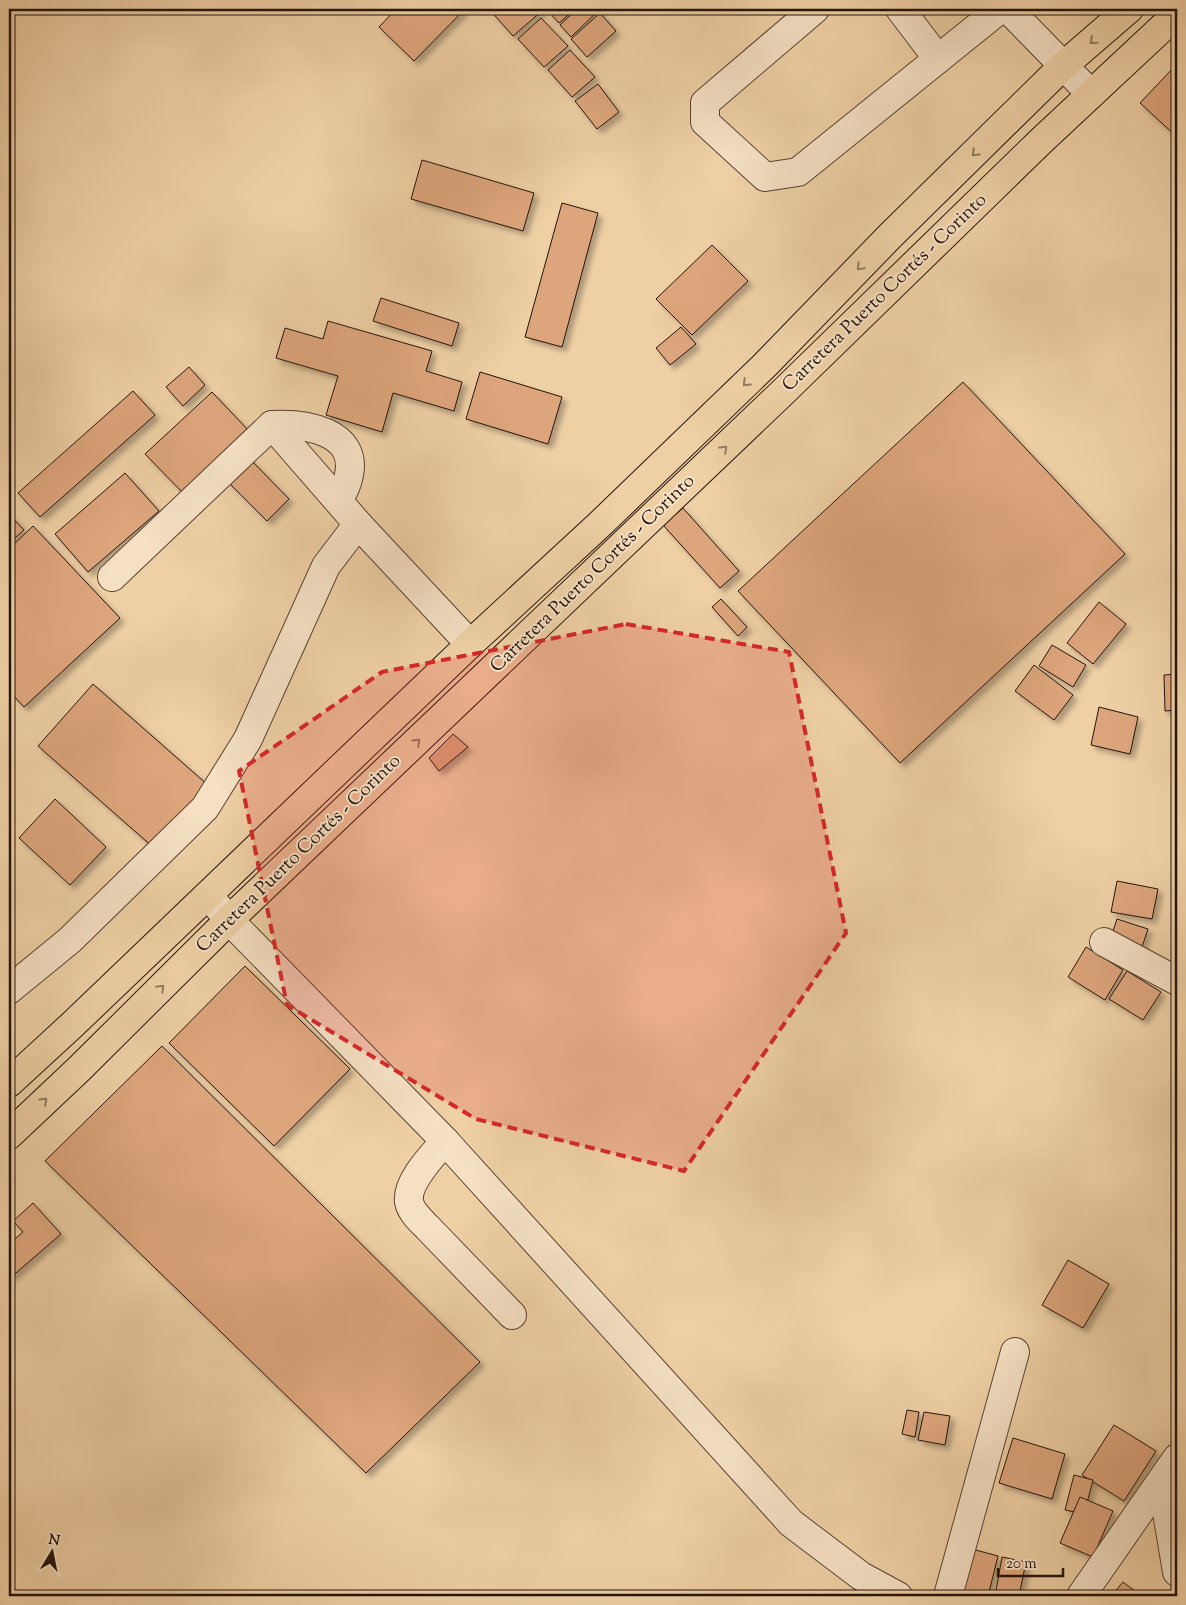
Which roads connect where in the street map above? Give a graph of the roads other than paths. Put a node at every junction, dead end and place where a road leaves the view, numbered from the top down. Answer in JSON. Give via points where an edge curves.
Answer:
{"nodes":[{"id":1,"x":815,"y":9,"type":"edge"},
{"id":2,"x":900,"y":9,"type":"edge"},
{"id":3,"x":1000,"y":9,"type":"edge"},
{"id":4,"x":1008,"y":9,"type":"edge"},
{"id":5,"x":1129,"y":9,"type":"edge"},
{"id":6,"x":1177,"y":14,"type":"edge"},
{"id":7,"x":938,"y":59,"type":"junction"},
{"id":8,"x":1063,"y":66,"type":"junction"},
{"id":9,"x":1091,"y":94,"type":"junction"},
{"id":10,"x":272,"y":425,"type":"junction"},
{"id":11,"x":686,"y":441,"type":"junction"},
{"id":12,"x":703,"y":469,"type":"junction"},
{"id":13,"x":338,"y":500,"type":"junction"},
{"id":14,"x":358,"y":524,"type":"junction"},
{"id":15,"x":112,"y":577,"type":"dead end"},
{"id":16,"x":470,"y":644,"type":"junction"},
{"id":17,"x":208,"y":895,"type":"junction"},
{"id":18,"x":229,"y":920,"type":"junction"},
{"id":19,"x":1104,"y":942,"type":"dead end"},
{"id":20,"x":1177,"y":980,"type":"edge"},
{"id":21,"x":9,"y":990,"type":"edge"},
{"id":22,"x":9,"y":1083,"type":"edge"},
{"id":23,"x":9,"y":1135,"type":"edge"},
{"id":24,"x":445,"y":1141,"type":"junction"},
{"id":25,"x":512,"y":1315,"type":"dead end"},
{"id":26,"x":1015,"y":1352,"type":"dead end"},
{"id":27,"x":1172,"y":1471,"type":"edge"},
{"id":28,"x":1177,"y":1572,"type":"edge"},
{"id":29,"x":857,"y":1586,"type":"edge"},
{"id":30,"x":898,"y":1596,"type":"edge"},
{"id":31,"x":948,"y":1596,"type":"edge"},
{"id":32,"x":1081,"y":1596,"type":"edge"}],
"edges":[{"from":1,"to":7,"type":"street","via":[[705,103],[705,122],[765,177],[798,172]]},
{"from":2,"to":7,"type":"street"},
{"from":3,"to":7,"type":"street"},
{"from":4,"to":8,"type":"street"},
{"from":5,"to":8,"type":"highway","name":"Carretera Puerto Cortés - Corinto","one_way":true},
{"from":6,"to":9,"type":"highway","name":"Carretera Puerto Cortés - Corinto"},
{"from":8,"to":9,"type":"street"},
{"from":8,"to":11,"type":"highway","name":"Carretera Puerto Cortés - Corinto","one_way":true},
{"from":12,"to":9,"type":"highway","name":"Carretera Puerto Cortés - Corinto","one_way":true},
{"from":10,"to":13,"type":"street"},
{"from":10,"to":13,"type":"street","via":[[306,426],[332,436],[345,446],[351,464],[345,492]]},
{"from":10,"to":15,"type":"street"},
{"from":11,"to":12,"type":"highway"},
{"from":11,"to":16,"type":"highway","name":"Carretera Puerto Cortés - Corinto"},
{"from":18,"to":12,"type":"highway","name":"Carretera Puerto Cortés - Corinto","one_way":true},
{"from":13,"to":14,"type":"street"},
{"from":14,"to":16,"type":"street"},
{"from":14,"to":21,"type":"street","via":[[326,566],[248,740],[205,808],[70,940]]},
{"from":16,"to":17,"type":"highway","name":"Carretera Puerto Cortés - Corinto"},
{"from":17,"to":18,"type":"street"},
{"from":17,"to":22,"type":"highway","name":"Carretera Puerto Cortés - Corinto"},
{"from":23,"to":18,"type":"highway","name":"Carretera Puerto Cortés - Corinto","one_way":true},
{"from":18,"to":24,"type":"street"},
{"from":19,"to":20,"type":"street"},
{"from":24,"to":25,"type":"street","via":[[420,1172],[412,1186],[409,1202],[417,1216]]},
{"from":24,"to":29,"type":"street","via":[[792,1523]]},
{"from":26,"to":31,"type":"street"},
{"from":27,"to":28,"type":"street"},
{"from":27,"to":32,"type":"street"},
{"from":29,"to":30,"type":"street"}]}
